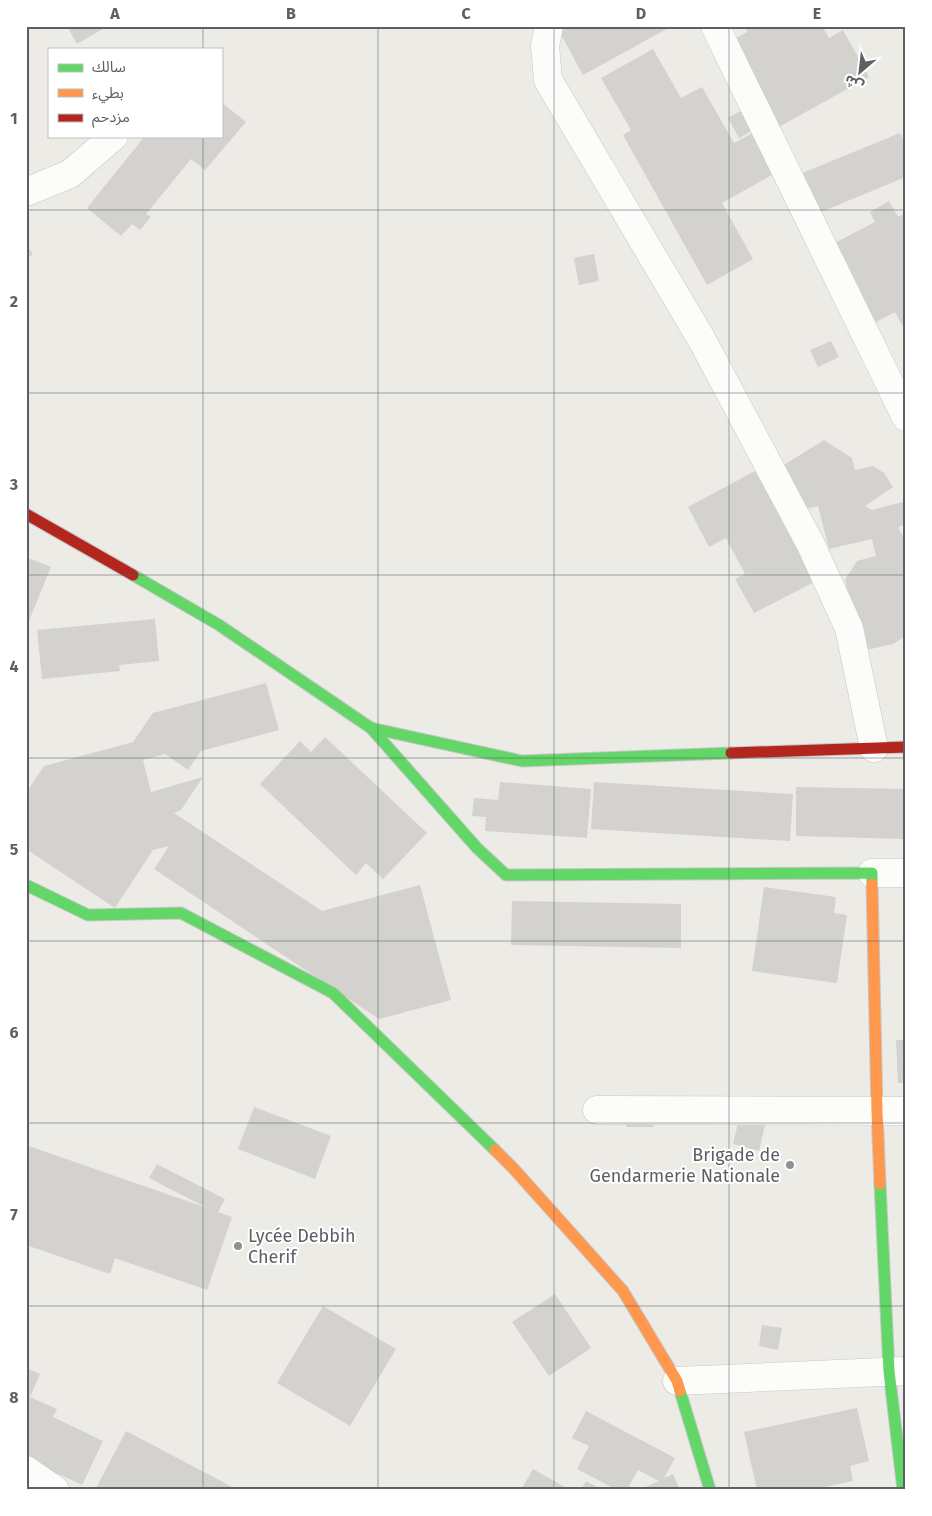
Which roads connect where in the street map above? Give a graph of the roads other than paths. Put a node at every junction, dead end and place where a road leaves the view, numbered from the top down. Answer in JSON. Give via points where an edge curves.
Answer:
{"nodes":[{"id":1,"x":549,"y":26,"type":"edge"},
{"id":2,"x":715,"y":26,"type":"edge"},
{"id":3,"x":112,"y":138,"type":"edge"},
{"id":4,"x":26,"y":192,"type":"edge"},
{"id":5,"x":906,"y":417,"type":"edge"},
{"id":6,"x":26,"y":514,"type":"edge"},
{"id":7,"x":371,"y":728,"type":"junction"},
{"id":8,"x":906,"y":747,"type":"edge"},
{"id":9,"x":874,"y":748,"type":"junction"},
{"id":10,"x":872,"y":873,"type":"junction"},
{"id":11,"x":906,"y":873,"type":"edge"},
{"id":12,"x":26,"y":885,"type":"edge"},
{"id":13,"x":597,"y":1110,"type":"dead end"},
{"id":14,"x":877,"y":1111,"type":"junction"},
{"id":15,"x":906,"y":1111,"type":"edge"},
{"id":16,"x":897,"y":1371,"type":"edge"},
{"id":17,"x":677,"y":1381,"type":"junction"},
{"id":18,"x":26,"y":1470,"type":"edge"},
{"id":19,"x":55,"y":1490,"type":"edge"},
{"id":20,"x":710,"y":1490,"type":"edge"},
{"id":21,"x":903,"y":1490,"type":"edge"}],
"edges":[{"from":1,"to":9,"type":"street","via":[[545,46],[548,80],[702,340],[811,545],[842,612],[849,628]]},
{"from":2,"to":5,"type":"street"},
{"from":3,"to":4,"type":"street","via":[[70,174]]},
{"from":6,"to":7,"type":"street","via":[[219,625]]},
{"from":7,"to":9,"type":"street","via":[[522,761]]},
{"from":7,"to":10,"type":"street","via":[[477,848],[506,875]]},
{"from":8,"to":9,"type":"street"},
{"from":10,"to":11,"type":"street"},
{"from":10,"to":14,"type":"street"},
{"from":12,"to":17,"type":"street","via":[[88,915],[181,913],[333,993],[514,1169],[623,1291]]},
{"from":13,"to":14,"type":"street"},
{"from":14,"to":15,"type":"street"},
{"from":14,"to":16,"type":"street"},
{"from":16,"to":17,"type":"street"},
{"from":16,"to":21,"type":"street"},
{"from":17,"to":20,"type":"street"},
{"from":18,"to":19,"type":"street"}]}
